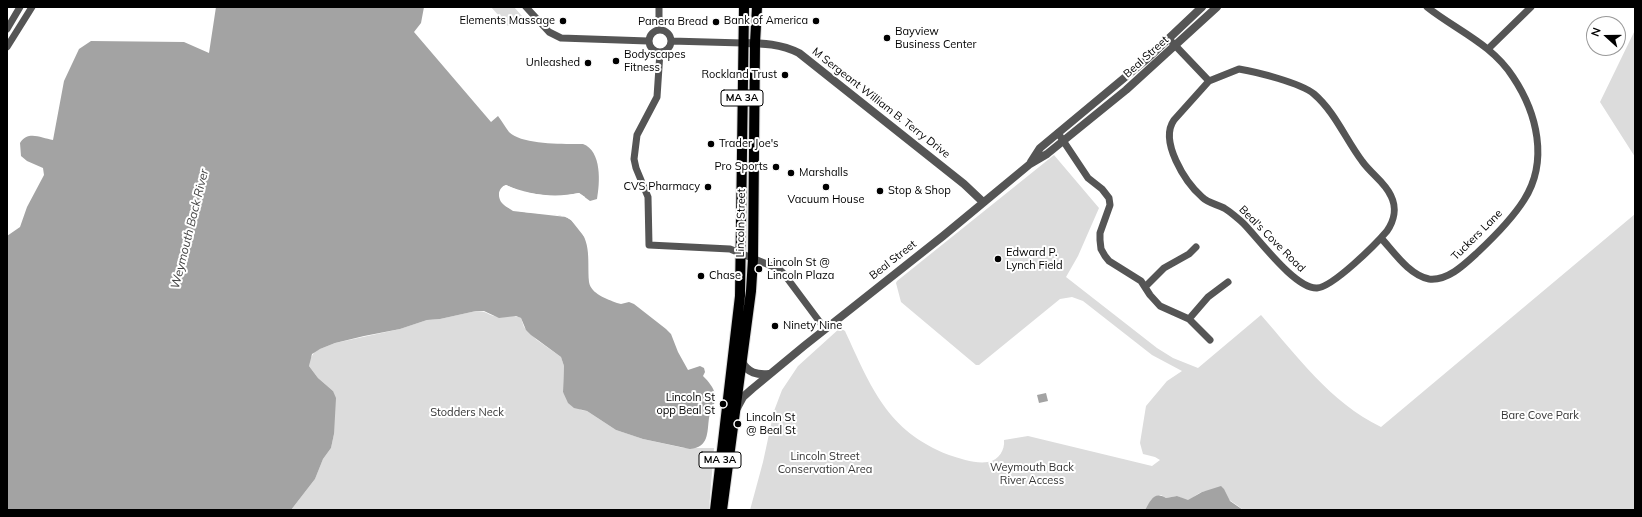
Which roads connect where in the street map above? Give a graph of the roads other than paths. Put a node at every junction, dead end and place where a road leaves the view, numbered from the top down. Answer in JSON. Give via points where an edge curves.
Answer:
{"nodes":[{"id":1,"x":20,"y":7,"type":"edge"},
{"id":2,"x":32,"y":7,"type":"edge"},
{"id":3,"x":526,"y":7,"type":"edge"},
{"id":4,"x":659,"y":7,"type":"edge"},
{"id":5,"x":744,"y":7,"type":"edge"},
{"id":6,"x":757,"y":7,"type":"edge"},
{"id":7,"x":1202,"y":7,"type":"edge"},
{"id":8,"x":1217,"y":7,"type":"edge"},
{"id":9,"x":1427,"y":7,"type":"edge"},
{"id":10,"x":1531,"y":7,"type":"edge"},
{"id":11,"x":7,"y":29,"type":"edge"},
{"id":12,"x":659,"y":30,"type":"junction"},
{"id":13,"x":1169,"y":39,"type":"junction"},
{"id":14,"x":648,"y":41,"type":"junction"},
{"id":15,"x":671,"y":41,"type":"junction"},
{"id":16,"x":743,"y":43,"type":"junction"},
{"id":17,"x":755,"y":43,"type":"junction"},
{"id":18,"x":1176,"y":45,"type":"junction"},
{"id":19,"x":7,"y":48,"type":"edge"},
{"id":20,"x":1488,"y":49,"type":"junction"},
{"id":21,"x":660,"y":52,"type":"junction"},
{"id":22,"x":1209,"y":81,"type":"junction"},
{"id":23,"x":1058,"y":133,"type":"junction"},
{"id":24,"x":1063,"y":141,"type":"junction"},
{"id":25,"x":1030,"y":164,"type":"junction"},
{"id":26,"x":983,"y":202,"type":"junction"},
{"id":27,"x":1381,"y":238,"type":"junction"},
{"id":28,"x":1196,"y":247,"type":"dead end"},
{"id":29,"x":741,"y":254,"type":"junction"},
{"id":30,"x":753,"y":259,"type":"junction"},
{"id":31,"x":1228,"y":282,"type":"dead end"},
{"id":32,"x":1145,"y":287,"type":"junction"},
{"id":33,"x":1189,"y":319,"type":"junction"},
{"id":34,"x":825,"y":329,"type":"junction"},
{"id":35,"x":1210,"y":340,"type":"dead end"},
{"id":36,"x":742,"y":362,"type":"junction"},
{"id":37,"x":769,"y":374,"type":"junction"},
{"id":38,"x":735,"y":412,"type":"junction"},
{"id":39,"x":715,"y":510,"type":"edge"},
{"id":40,"x":722,"y":510,"type":"edge"}],
"edges":[{"from":1,"to":11,"type":"street"},
{"from":2,"to":19,"type":"street"},
{"from":3,"to":14,"type":"street","via":[[557,37]]},
{"from":4,"to":12,"type":"street"},
{"from":5,"to":16,"type":"main road","name":"Lincoln Street","number":"MA 3A"},
{"from":6,"to":17,"type":"main road","name":"Lincoln Street","number":"MA 3A"},
{"from":7,"to":13,"type":"street","name":"Beal Street"},
{"from":8,"to":18,"type":"street","name":"Beal Street"},
{"from":9,"to":20,"type":"street","name":"Tuckers Lane"},
{"from":10,"to":20,"type":"street"},
{"from":12,"to":14,"type":"street","via":[[651,34]]},
{"from":12,"to":15,"type":"street","via":[[668,34]]},
{"from":13,"to":18,"type":"street"},
{"from":13,"to":23,"type":"street","name":"Beal Street"},
{"from":14,"to":21,"type":"street","via":[[653,50]]},
{"from":15,"to":16,"type":"street"},
{"from":15,"to":21,"type":"street","via":[[669,48]]},
{"from":16,"to":17,"type":"street","name":"M Sergeant William B. Terry Drive"},
{"from":16,"to":29,"type":"main road","name":"Lincoln Street","number":"MA 3A"},
{"from":17,"to":26,"type":"street","name":"M Sergeant William B. Terry Drive","via":[[785,46],[799,53],[964,184]]},
{"from":17,"to":30,"type":"main road","name":"Lincoln Street","number":"MA 3A"},
{"from":18,"to":22,"type":"street"},
{"from":18,"to":24,"type":"street","name":"Beal Street"},
{"from":20,"to":27,"type":"street","name":"Tuckers Lane","via":[[1514,78],[1533,116],[1538,155],[1534,178],[1524,200],[1504,226],[1468,261],[1452,273],[1438,279],[1424,278],[1414,273]]},
{"from":21,"to":29,"type":"street","via":[[657,97],[637,135],[634,159],[648,197],[649,245],[730,249]]},
{"from":22,"to":27,"type":"street","name":"Beal's Cove Road","via":[[1239,69],[1290,83],[1314,94],[1333,115],[1361,161],[1392,197],[1392,223]]},
{"from":22,"to":27,"type":"street","name":"Beal's Cove Road","via":[[1174,120],[1169,133],[1169,141],[1178,163],[1201,197],[1230,212],[1292,276],[1308,286],[1318,288],[1330,284]]},
{"from":23,"to":24,"type":"street"},
{"from":23,"to":25,"type":"street","name":"Beal Street","via":[[1040,148]]},
{"from":24,"to":25,"type":"street","name":"Beal Street"},
{"from":24,"to":32,"type":"street","via":[[1088,178],[1109,198],[1110,205],[1100,233],[1101,249],[1109,261],[1135,276]]},
{"from":25,"to":26,"type":"street","name":"Beal Street"},
{"from":26,"to":34,"type":"street","name":"Beal Street"},
{"from":28,"to":32,"type":"street","via":[[1189,254],[1164,268]]},
{"from":29,"to":30,"type":"street"},
{"from":29,"to":39,"type":"main road","name":"Lincoln Street","number":"MA 3A","via":[[738,314]]},
{"from":30,"to":34,"type":"street","via":[[779,269]]},
{"from":30,"to":36,"type":"main road","name":"Lincoln Street","number":"MA 3A"},
{"from":31,"to":33,"type":"street","via":[[1208,297]]},
{"from":32,"to":33,"type":"street","via":[[1160,306]]},
{"from":33,"to":35,"type":"street"},
{"from":34,"to":37,"type":"street","name":"Beal Street"},
{"from":36,"to":37,"type":"street","via":[[752,373]]},
{"from":36,"to":38,"type":"main road","name":"Lincoln Street","number":"MA 3A"},
{"from":37,"to":38,"type":"street","name":"Beal Street","via":[[743,397]]},
{"from":38,"to":40,"type":"main road","name":"Lincoln Street","number":"MA 3A"}]}
